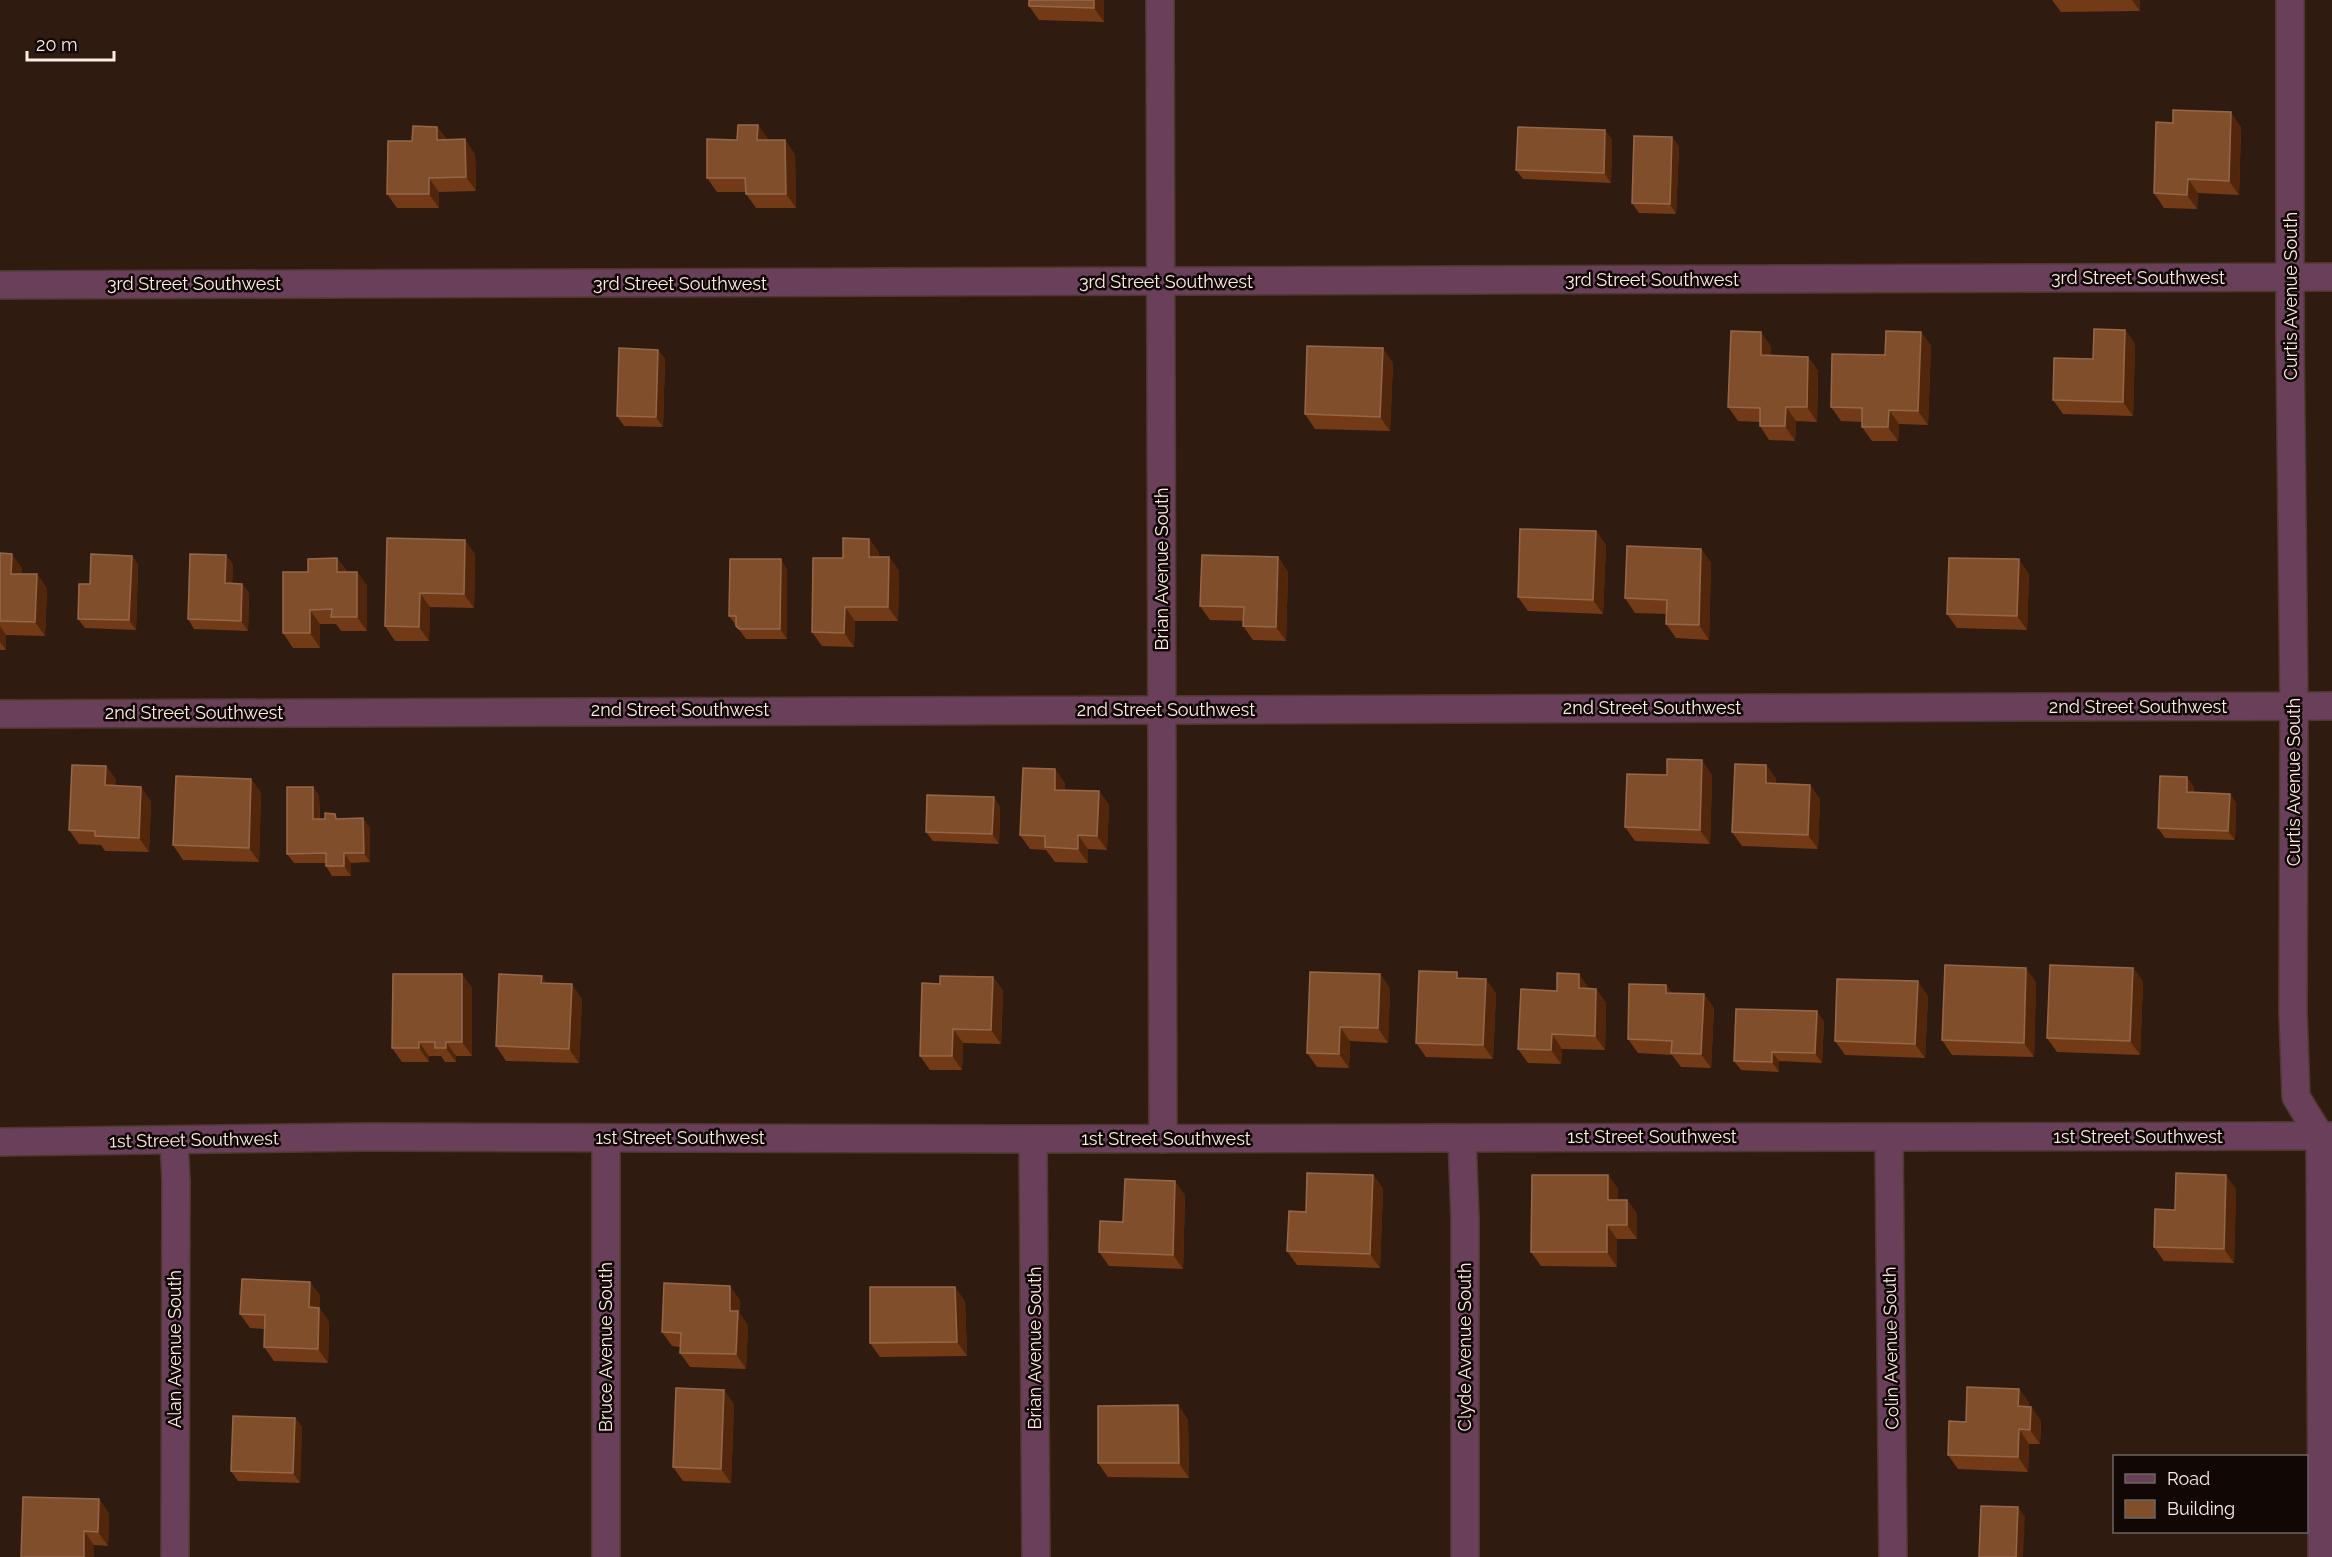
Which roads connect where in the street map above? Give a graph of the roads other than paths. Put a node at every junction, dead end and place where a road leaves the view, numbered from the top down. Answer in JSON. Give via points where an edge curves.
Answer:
{"nodes":[{"id":1,"x":1160,"y":0,"type":"edge"},
{"id":2,"x":2290,"y":0,"type":"edge"},
{"id":3,"x":2291,"y":277,"type":"junction"},
{"id":4,"x":2332,"y":277,"type":"edge"},
{"id":5,"x":1162,"y":282,"type":"junction"},
{"id":6,"x":0,"y":285,"type":"edge"},
{"id":7,"x":2294,"y":706,"type":"junction"},
{"id":8,"x":2332,"y":706,"type":"edge"},
{"id":9,"x":1162,"y":710,"type":"junction"},
{"id":10,"x":0,"y":714,"type":"edge"},
{"id":11,"x":2326,"y":1136,"type":"edge"},
{"id":12,"x":606,"y":1138,"type":"junction"},
{"id":13,"x":1462,"y":1138,"type":"junction"},
{"id":14,"x":1889,"y":1138,"type":"junction"},
{"id":15,"x":1033,"y":1139,"type":"junction"},
{"id":16,"x":1163,"y":1139,"type":"junction"},
{"id":17,"x":174,"y":1141,"type":"junction"},
{"id":18,"x":0,"y":1142,"type":"edge"},
{"id":19,"x":175,"y":1557,"type":"edge"},
{"id":20,"x":606,"y":1557,"type":"edge"},
{"id":21,"x":1036,"y":1557,"type":"edge"},
{"id":22,"x":1465,"y":1557,"type":"edge"},
{"id":23,"x":1893,"y":1557,"type":"edge"},
{"id":24,"x":2322,"y":1557,"type":"edge"}],
"edges":[{"from":1,"to":5,"type":"street","name":"Brian Avenue South"},
{"from":2,"to":3,"type":"street","name":"Curtis Avenue South"},
{"from":3,"to":4,"type":"street","name":"3rd Street Southwest"},
{"from":3,"to":5,"type":"street","name":"3rd Street Southwest"},
{"from":3,"to":7,"type":"street","name":"Curtis Avenue South"},
{"from":5,"to":6,"type":"street","name":"3rd Street Southwest"},
{"from":5,"to":9,"type":"street","name":"Brian Avenue South"},
{"from":7,"to":8,"type":"street","name":"2nd Street Southwest"},
{"from":7,"to":9,"type":"street","name":"2nd Street Southwest"},
{"from":7,"to":11,"type":"street","name":"Curtis Avenue South","via":[[2296,1097]]},
{"from":9,"to":10,"type":"street","name":"2nd Street Southwest"},
{"from":9,"to":16,"type":"street","name":"Brian Avenue South"},
{"from":11,"to":14,"type":"street","name":"1st Street Southwest"},
{"from":11,"to":24,"type":"street"},
{"from":12,"to":15,"type":"street","name":"1st Street Southwest"},
{"from":12,"to":17,"type":"street","name":"1st Street Southwest"},
{"from":12,"to":20,"type":"street","name":"Bruce Avenue South"},
{"from":13,"to":14,"type":"street","name":"1st Street Southwest"},
{"from":13,"to":16,"type":"street","name":"1st Street Southwest"},
{"from":13,"to":22,"type":"street","name":"Clyde Avenue South"},
{"from":14,"to":23,"type":"street","name":"Colin Avenue South"},
{"from":15,"to":16,"type":"street","name":"1st Street Southwest"},
{"from":15,"to":21,"type":"street","name":"Brian Avenue South"},
{"from":17,"to":18,"type":"street","name":"1st Street Southwest"},
{"from":17,"to":19,"type":"street","name":"Alan Avenue South"}]}
